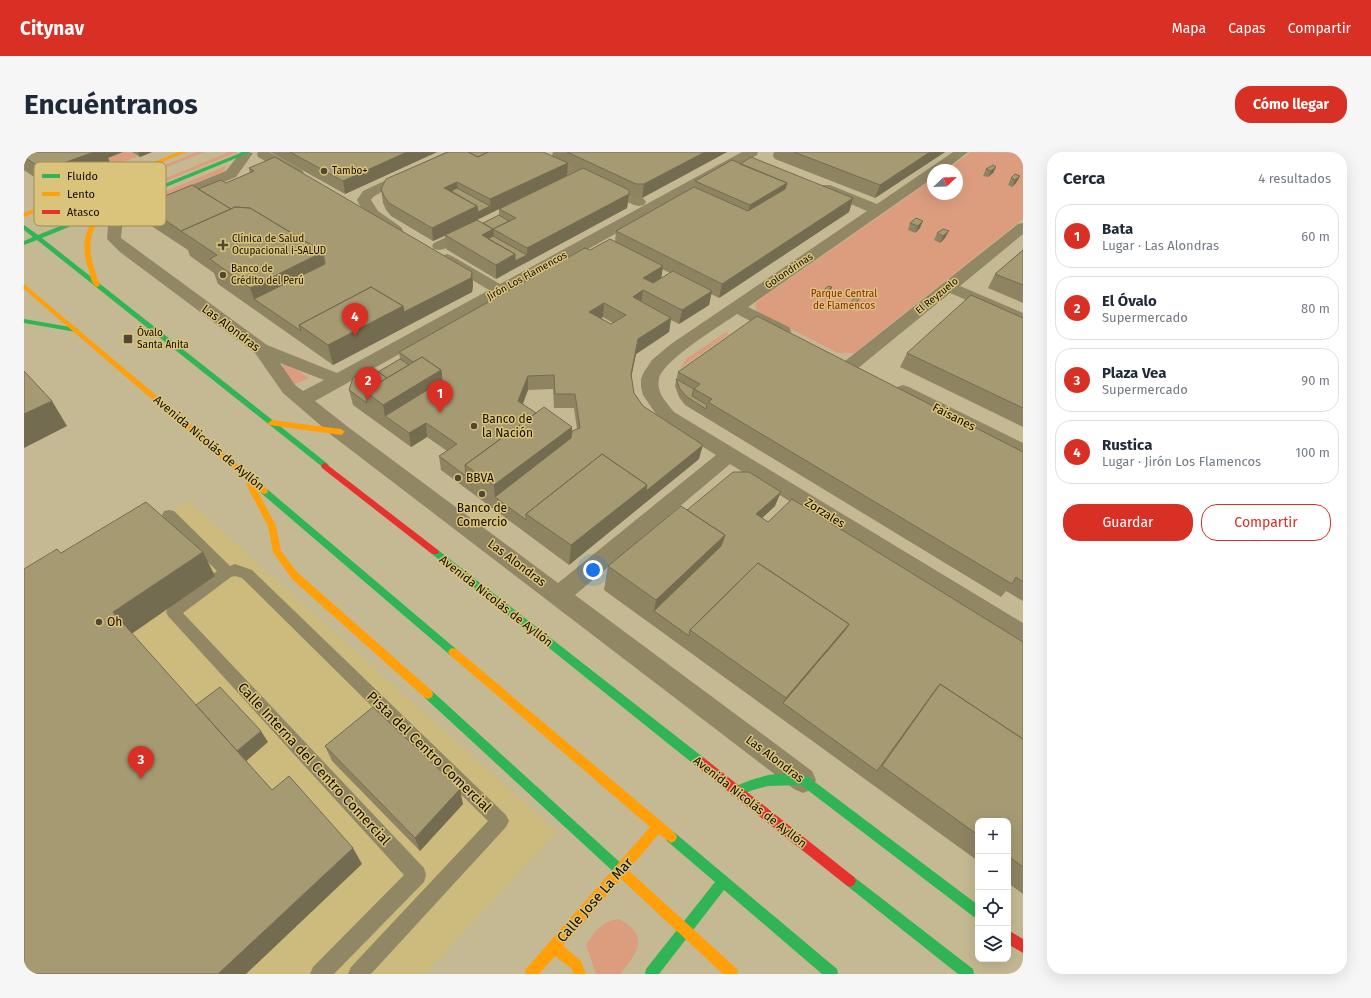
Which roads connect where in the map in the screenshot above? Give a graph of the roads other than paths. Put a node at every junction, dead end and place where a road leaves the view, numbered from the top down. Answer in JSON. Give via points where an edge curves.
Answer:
{"nodes":[{"id":1,"x":184,"y":152,"type":"edge"},
{"id":2,"x":248,"y":152,"type":"edge"},
{"id":3,"x":456,"y":152,"type":"edge"},
{"id":4,"x":530,"y":152,"type":"edge"},
{"id":5,"x":962,"y":152,"type":"edge"},
{"id":6,"x":263,"y":154,"type":"dead end"},
{"id":7,"x":753,"y":157,"type":"edge"},
{"id":8,"x":159,"y":162,"type":"edge"},
{"id":9,"x":945,"y":164,"type":"edge"},
{"id":10,"x":581,"y":176,"type":"junction"},
{"id":11,"x":927,"y":176,"type":"edge"},
{"id":12,"x":308,"y":179,"type":"edge"},
{"id":13,"x":567,"y":182,"type":"edge"},
{"id":14,"x":814,"y":184,"type":"edge"},
{"id":15,"x":166,"y":186,"type":"edge"},
{"id":16,"x":166,"y":200,"type":"edge"},
{"id":17,"x":639,"y":202,"type":"dead end"},
{"id":18,"x":878,"y":210,"type":"junction"},
{"id":19,"x":34,"y":211,"type":"edge"},
{"id":20,"x":24,"y":215,"type":"edge"},
{"id":21,"x":485,"y":223,"type":"edge"},
{"id":22,"x":68,"y":226,"type":"edge"},
{"id":23,"x":89,"y":226,"type":"edge"},
{"id":24,"x":116,"y":226,"type":"edge"},
{"id":25,"x":1023,"y":227,"type":"edge"},
{"id":26,"x":27,"y":228,"type":"edge"},
{"id":27,"x":409,"y":237,"type":"edge"},
{"id":28,"x":38,"y":238,"type":"junction"},
{"id":29,"x":24,"y":243,"type":"edge"},
{"id":30,"x":422,"y":245,"type":"edge"},
{"id":31,"x":439,"y":246,"type":"dead end"},
{"id":32,"x":97,"y":285,"type":"junction"},
{"id":33,"x":24,"y":286,"type":"edge"},
{"id":34,"x":949,"y":286,"type":"junction"},
{"id":35,"x":501,"y":291,"type":"junction"},
{"id":36,"x":735,"y":307,"type":"junction"},
{"id":37,"x":1023,"y":319,"type":"edge"},
{"id":38,"x":24,"y":321,"type":"edge"},
{"id":39,"x":77,"y":330,"type":"junction"},
{"id":40,"x":797,"y":338,"type":"edge"},
{"id":41,"x":261,"y":349,"type":"junction"},
{"id":42,"x":851,"y":365,"type":"edge"},
{"id":43,"x":651,"y":376,"type":"joint"},
{"id":44,"x":339,"y":380,"type":"junction"},
{"id":45,"x":885,"y":382,"type":"edge"},
{"id":46,"x":302,"y":400,"type":"junction"},
{"id":47,"x":271,"y":423,"type":"junction"},
{"id":48,"x":341,"y":432,"type":"junction"},
{"id":49,"x":1023,"y":451,"type":"edge"},
{"id":50,"x":730,"y":454,"type":"junction"},
{"id":51,"x":245,"y":474,"type":"junction"},
{"id":52,"x":169,"y":515,"type":"dead end"},
{"id":53,"x":235,"y":572,"type":"junction"},
{"id":54,"x":560,"y":595,"type":"junction"},
{"id":55,"x":1023,"y":635,"type":"edge"},
{"id":56,"x":803,"y":780,"type":"junction"},
{"id":57,"x":736,"y":792,"type":"junction"},
{"id":58,"x":658,"y":826,"type":"junction"},
{"id":59,"x":621,"y":871,"type":"junction"},
{"id":60,"x":723,"y":881,"type":"junction"},
{"id":61,"x":975,"y":911,"type":"edge"},
{"id":62,"x":684,"y":929,"type":"junction"},
{"id":63,"x":1011,"y":938,"type":"edge"},
{"id":64,"x":554,"y":947,"type":"junction"},
{"id":65,"x":1023,"y":947,"type":"edge"},
{"id":66,"x":320,"y":974,"type":"edge"},
{"id":67,"x":358,"y":974,"type":"edge"},
{"id":68,"x":531,"y":974,"type":"edge"},
{"id":69,"x":580,"y":974,"type":"edge"},
{"id":70,"x":651,"y":974,"type":"edge"},
{"id":71,"x":732,"y":974,"type":"edge"},
{"id":72,"x":832,"y":974,"type":"edge"},
{"id":73,"x":968,"y":974,"type":"edge"}],
"edges":[{"from":1,"to":8,"type":"main road"},
{"from":2,"to":15,"type":"main road"},
{"from":2,"to":16,"type":"street","via":[[230,174]]},
{"from":3,"to":27,"type":"street","via":[[378,188],[364,200],[373,215]]},
{"from":4,"to":10,"type":"street"},
{"from":5,"to":9,"type":"street"},
{"from":6,"to":12,"type":"street"},
{"from":7,"to":35,"type":"street","name":"Jirón Los Flamencos"},
{"from":10,"to":13,"type":"street"},
{"from":10,"to":17,"type":"street"},
{"from":11,"to":18,"type":"street","name":"Golondrinas"},
{"from":14,"to":18,"type":"street"},
{"from":18,"to":36,"type":"street","name":"Golondrinas"},
{"from":19,"to":20,"type":"main road"},
{"from":21,"to":31,"type":"street"},
{"from":22,"to":28,"type":"main road"},
{"from":23,"to":32,"type":"main road","via":[[86,254]]},
{"from":24,"to":41,"type":"street","name":"Las Alondras","via":[[114,239],[125,249]]},
{"from":25,"to":34,"type":"street","name":"El Reyzuelo"},
{"from":26,"to":28,"type":"main road","name":"Avenida Nicolás de Ayllón"},
{"from":28,"to":29,"type":"main road"},
{"from":28,"to":32,"type":"main road","name":"Avenida Nicolás de Ayllón"},
{"from":30,"to":35,"type":"street"},
{"from":32,"to":47,"type":"main road","name":"Avenida Nicolás de Ayllón"},
{"from":33,"to":39,"type":"main road","name":"Avenida Nicolás de Ayllón"},
{"from":34,"to":37,"type":"street"},
{"from":34,"to":42,"type":"street","name":"El Reyzuelo"},
{"from":35,"to":44,"type":"street","name":"Jirón Los Flamencos"},
{"from":36,"to":40,"type":"street"},
{"from":36,"to":43,"type":"street","name":"Golondrinas","via":[[662,360]]},
{"from":38,"to":39,"type":"main road"},
{"from":39,"to":51,"type":"main road","name":"Avenida Nicolás de Ayllón"},
{"from":41,"to":44,"type":"street"},
{"from":41,"to":46,"type":"street","name":"Las Alondras","via":[[289,389]]},
{"from":43,"to":50,"type":"street","name":"Zorzales","via":[[648,385],[651,395],[667,416]]},
{"from":44,"to":46,"type":"street","name":"Jirón Los Flamencos"},
{"from":45,"to":49,"type":"street","name":"Faisanes"},
{"from":46,"to":48,"type":"street","name":"Las Alondras"},
{"from":47,"to":48,"type":"main road"},
{"from":47,"to":57,"type":"main road","name":"Avenida Nicolás de Ayllón"},
{"from":48,"to":54,"type":"street","name":"Las Alondras"},
{"from":50,"to":54,"type":"street"},
{"from":50,"to":55,"type":"street","name":"Zorzales"},
{"from":51,"to":58,"type":"main road","name":"Avenida Nicolás de Ayllón"},
{"from":51,"to":59,"type":"main road","via":[[272,526],[277,552],[295,576],[471,732]]},
{"from":52,"to":53,"type":"lane"},
{"from":53,"to":66,"type":"lane","name":"Calle Interna del Centro Comercial","via":[[173,612],[417,875]]},
{"from":53,"to":67,"type":"lane","name":"Pista del Centro Comercial","via":[[248,574],[500,821]]},
{"from":54,"to":56,"type":"street","name":"Las Alondras"},
{"from":56,"to":57,"type":"main road","via":[[770,778],[752,783]]},
{"from":56,"to":61,"type":"main road","name":"Las Alondras"},
{"from":57,"to":73,"type":"main road","name":"Avenida Nicolás de Ayllón"},
{"from":58,"to":59,"type":"main road","name":"Calle Jose La Mar"},
{"from":58,"to":60,"type":"main road","name":"Avenida Nicolás de Ayllón"},
{"from":59,"to":62,"type":"main road"},
{"from":59,"to":64,"type":"main road","name":"Calle Jose La Mar"},
{"from":60,"to":62,"type":"main road"},
{"from":60,"to":72,"type":"main road","name":"Avenida Nicolás de Ayllón"},
{"from":62,"to":70,"type":"main road"},
{"from":62,"to":71,"type":"main road"},
{"from":63,"to":65,"type":"main road"},
{"from":64,"to":68,"type":"main road","name":"Calle Jose La Mar"},
{"from":64,"to":69,"type":"main road","via":[[577,965]]}]}
